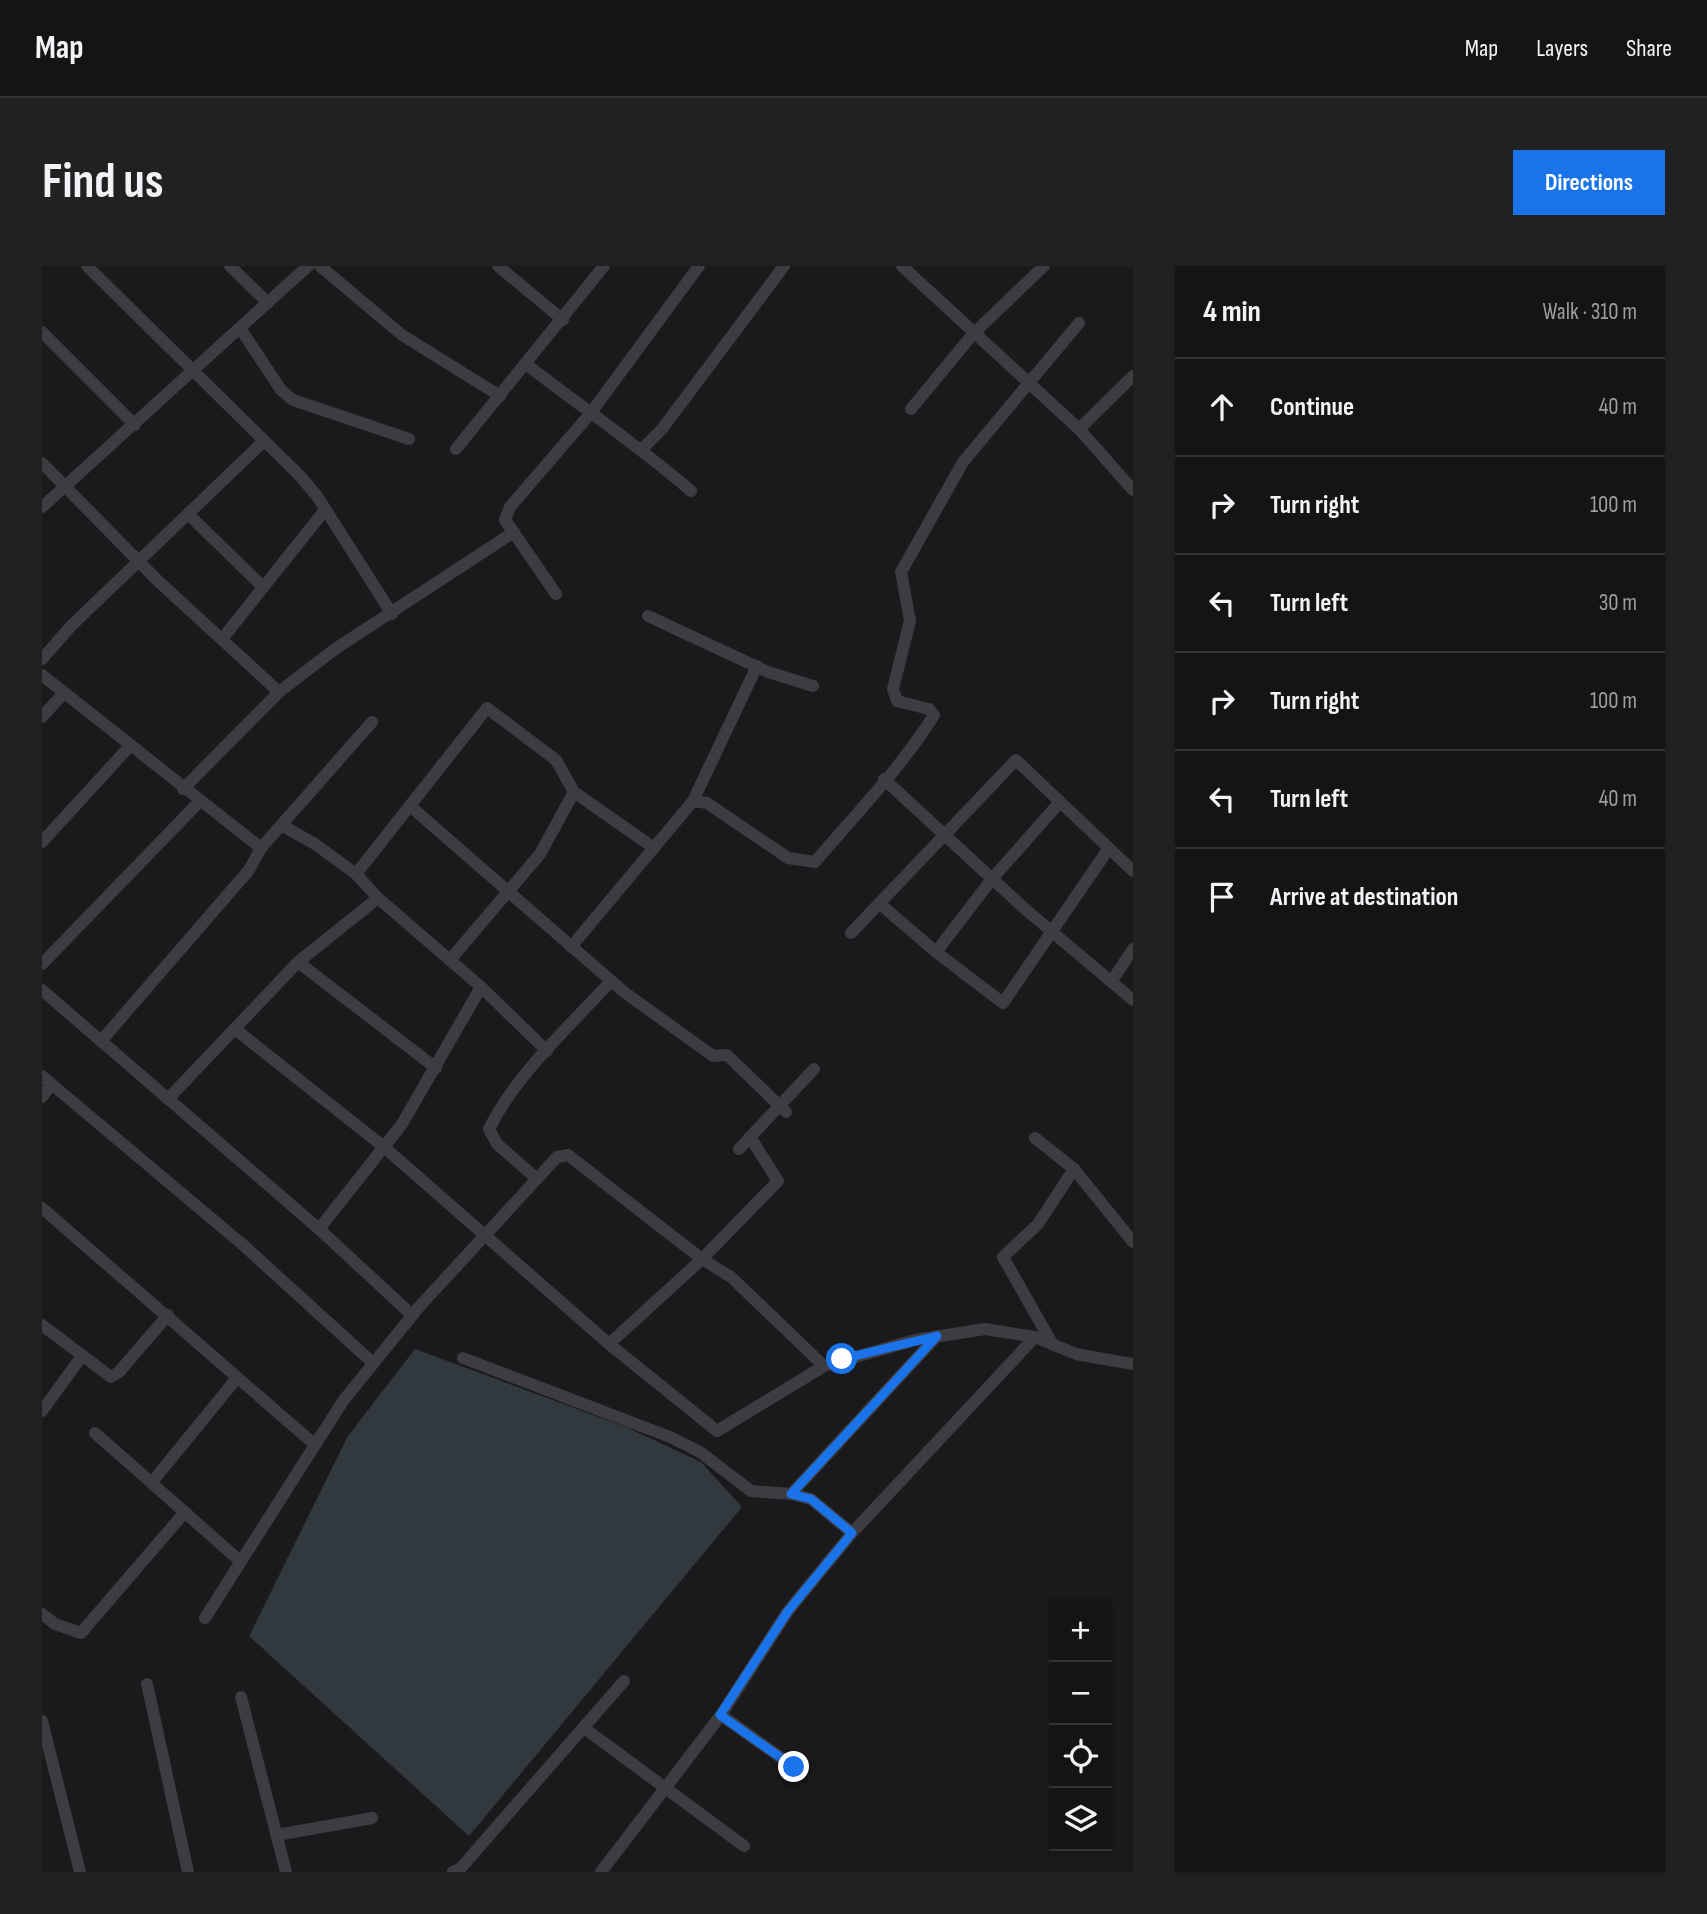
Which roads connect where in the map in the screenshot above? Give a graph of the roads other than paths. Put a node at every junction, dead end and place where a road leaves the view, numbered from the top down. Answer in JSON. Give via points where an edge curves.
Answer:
{"nodes":[{"id":1,"x":87,"y":266,"type":"edge"},
{"id":2,"x":230,"y":266,"type":"edge"},
{"id":3,"x":308,"y":266,"type":"edge"},
{"id":4,"x":320,"y":266,"type":"edge"},
{"id":5,"x":498,"y":266,"type":"edge"},
{"id":6,"x":604,"y":266,"type":"edge"},
{"id":7,"x":699,"y":266,"type":"edge"},
{"id":8,"x":784,"y":266,"type":"edge"},
{"id":9,"x":902,"y":266,"type":"edge"},
{"id":10,"x":1044,"y":266,"type":"edge"},
{"id":11,"x":268,"y":303,"type":"junction"},
{"id":12,"x":563,"y":320,"type":"junction"},
{"id":13,"x":1079,"y":323,"type":"dead end"},
{"id":14,"x":240,"y":328,"type":"junction"},
{"id":15,"x":42,"y":332,"type":"edge"},
{"id":16,"x":973,"y":334,"type":"junction"},
{"id":17,"x":526,"y":364,"type":"junction"},
{"id":18,"x":195,"y":371,"type":"junction"},
{"id":19,"x":1133,"y":376,"type":"edge"},
{"id":20,"x":1027,"y":384,"type":"junction"},
{"id":21,"x":500,"y":396,"type":"junction"},
{"id":22,"x":911,"y":410,"type":"dead end"},
{"id":23,"x":590,"y":414,"type":"junction"},
{"id":24,"x":135,"y":425,"type":"junction"},
{"id":25,"x":1079,"y":429,"type":"junction"},
{"id":26,"x":409,"y":439,"type":"dead end"},
{"id":27,"x":264,"y":441,"type":"junction"},
{"id":28,"x":457,"y":449,"type":"dead end"},
{"id":29,"x":642,"y":449,"type":"junction"},
{"id":30,"x":42,"y":463,"type":"edge"},
{"id":31,"x":66,"y":485,"type":"junction"},
{"id":32,"x":691,"y":491,"type":"dead end"},
{"id":33,"x":1133,"y":491,"type":"edge"},
{"id":34,"x":42,"y":507,"type":"edge"},
{"id":35,"x":325,"y":510,"type":"junction"},
{"id":36,"x":188,"y":514,"type":"junction"},
{"id":37,"x":514,"y":532,"type":"junction"},
{"id":38,"x":139,"y":561,"type":"junction"},
{"id":39,"x":263,"y":587,"type":"junction"},
{"id":40,"x":555,"y":594,"type":"dead end"},
{"id":41,"x":392,"y":614,"type":"junction"},
{"id":42,"x":648,"y":616,"type":"dead end"},
{"id":43,"x":222,"y":639,"type":"junction"},
{"id":44,"x":42,"y":659,"type":"edge"},
{"id":45,"x":757,"y":666,"type":"junction"},
{"id":46,"x":42,"y":675,"type":"edge"},
{"id":47,"x":813,"y":686,"type":"dead end"},
{"id":48,"x":279,"y":692,"type":"junction"},
{"id":49,"x":63,"y":694,"type":"junction"},
{"id":50,"x":42,"y":717,"type":"edge"},
{"id":51,"x":372,"y":722,"type":"dead end"},
{"id":52,"x":129,"y":747,"type":"junction"},
{"id":53,"x":884,"y":779,"type":"junction"},
{"id":54,"x":183,"y":789,"type":"junction"},
{"id":55,"x":574,"y":792,"type":"junction"},
{"id":56,"x":200,"y":801,"type":"junction"},
{"id":57,"x":693,"y":801,"type":"junction"},
{"id":58,"x":1060,"y":802,"type":"junction"},
{"id":59,"x":410,"y":806,"type":"junction"},
{"id":60,"x":283,"y":826,"type":"junction"},
{"id":61,"x":943,"y":834,"type":"junction"},
{"id":62,"x":42,"y":842,"type":"edge"},
{"id":63,"x":261,"y":848,"type":"junction"},
{"id":64,"x":654,"y":848,"type":"junction"},
{"id":65,"x":1109,"y":848,"type":"junction"},
{"id":66,"x":1133,"y":871,"type":"edge"},
{"id":67,"x":356,"y":874,"type":"junction"},
{"id":68,"x":992,"y":879,"type":"junction"},
{"id":69,"x":507,"y":892,"type":"junction"},
{"id":70,"x":378,"y":898,"type":"junction"},
{"id":71,"x":879,"y":903,"type":"junction"},
{"id":72,"x":1052,"y":932,"type":"junction"},
{"id":73,"x":851,"y":933,"type":"dead end"},
{"id":74,"x":571,"y":947,"type":"junction"},
{"id":75,"x":1133,"y":949,"type":"edge"},
{"id":76,"x":936,"y":952,"type":"junction"},
{"id":77,"x":450,"y":960,"type":"junction"},
{"id":78,"x":298,"y":962,"type":"junction"},
{"id":79,"x":42,"y":964,"type":"edge"},
{"id":80,"x":611,"y":981,"type":"junction"},
{"id":81,"x":1111,"y":982,"type":"junction"},
{"id":82,"x":481,"y":987,"type":"junction"},
{"id":83,"x":42,"y":990,"type":"edge"},
{"id":84,"x":1133,"y":1000,"type":"edge"},
{"id":85,"x":235,"y":1029,"type":"junction"},
{"id":86,"x":101,"y":1041,"type":"junction"},
{"id":87,"x":547,"y":1051,"type":"junction"},
{"id":88,"x":436,"y":1068,"type":"junction"},
{"id":89,"x":814,"y":1069,"type":"dead end"},
{"id":90,"x":47,"y":1080,"type":"edge"},
{"id":91,"x":42,"y":1097,"type":"edge"},
{"id":92,"x":168,"y":1099,"type":"junction"},
{"id":93,"x":782,"y":1108,"type":"junction"},
{"id":94,"x":750,"y":1137,"type":"junction"},
{"id":95,"x":1035,"y":1138,"type":"dead end"},
{"id":96,"x":384,"y":1147,"type":"junction"},
{"id":97,"x":739,"y":1149,"type":"dead end"},
{"id":98,"x":1074,"y":1169,"type":"junction"},
{"id":99,"x":537,"y":1179,"type":"junction"},
{"id":100,"x":42,"y":1208,"type":"edge"},
{"id":101,"x":320,"y":1229,"type":"junction"},
{"id":102,"x":485,"y":1236,"type":"junction"},
{"id":103,"x":1133,"y":1242,"type":"edge"},
{"id":104,"x":702,"y":1259,"type":"junction"},
{"id":105,"x":168,"y":1315,"type":"junction"},
{"id":106,"x":412,"y":1315,"type":"junction"},
{"id":107,"x":42,"y":1325,"type":"edge"},
{"id":108,"x":937,"y":1336,"type":"junction"},
{"id":109,"x":1035,"y":1337,"type":"junction"},
{"id":110,"x":609,"y":1344,"type":"junction"},
{"id":111,"x":1054,"y":1345,"type":"junction"},
{"id":112,"x":82,"y":1356,"type":"junction"},
{"id":113,"x":463,"y":1358,"type":"dead end"},
{"id":114,"x":373,"y":1363,"type":"junction"},
{"id":115,"x":1133,"y":1364,"type":"edge"},
{"id":116,"x":824,"y":1366,"type":"junction"},
{"id":117,"x":237,"y":1378,"type":"junction"},
{"id":118,"x":42,"y":1411,"type":"edge"},
{"id":119,"x":95,"y":1433,"type":"dead end"},
{"id":120,"x":314,"y":1444,"type":"junction"},
{"id":121,"x":152,"y":1482,"type":"junction"},
{"id":122,"x":791,"y":1494,"type":"junction"},
{"id":123,"x":185,"y":1512,"type":"junction"},
{"id":124,"x":852,"y":1533,"type":"junction"},
{"id":125,"x":240,"y":1561,"type":"junction"},
{"id":126,"x":42,"y":1614,"type":"edge"},
{"id":127,"x":205,"y":1618,"type":"dead end"},
{"id":128,"x":624,"y":1681,"type":"dead end"},
{"id":129,"x":147,"y":1684,"type":"dead end"},
{"id":130,"x":241,"y":1698,"type":"dead end"},
{"id":131,"x":720,"y":1715,"type":"junction"},
{"id":132,"x":42,"y":1721,"type":"edge"},
{"id":133,"x":584,"y":1728,"type":"junction"},
{"id":134,"x":794,"y":1767,"type":"dead end"},
{"id":135,"x":666,"y":1787,"type":"junction"},
{"id":136,"x":372,"y":1818,"type":"dead end"},
{"id":137,"x":276,"y":1835,"type":"junction"},
{"id":138,"x":744,"y":1846,"type":"dead end"},
{"id":139,"x":80,"y":1872,"type":"edge"},
{"id":140,"x":188,"y":1872,"type":"edge"},
{"id":141,"x":286,"y":1872,"type":"edge"},
{"id":142,"x":453,"y":1872,"type":"edge"},
{"id":143,"x":601,"y":1872,"type":"edge"}],
"edges":[{"from":1,"to":18,"type":"street"},
{"from":2,"to":11,"type":"street"},
{"from":3,"to":11,"type":"street"},
{"from":4,"to":21,"type":"street","via":[[401,335]]},
{"from":5,"to":12,"type":"street"},
{"from":6,"to":12,"type":"street"},
{"from":7,"to":23,"type":"street"},
{"from":8,"to":29,"type":"street","via":[[662,429]]},
{"from":9,"to":16,"type":"street"},
{"from":10,"to":16,"type":"street"},
{"from":11,"to":14,"type":"street"},
{"from":12,"to":17,"type":"street"},
{"from":13,"to":20,"type":"street"},
{"from":14,"to":18,"type":"street"},
{"from":14,"to":26,"type":"street","via":[[281,390],[293,400]]},
{"from":15,"to":24,"type":"street"},
{"from":16,"to":20,"type":"street"},
{"from":16,"to":22,"type":"street"},
{"from":17,"to":21,"type":"street"},
{"from":17,"to":23,"type":"street"},
{"from":18,"to":24,"type":"street"},
{"from":18,"to":27,"type":"street"},
{"from":19,"to":25,"type":"street"},
{"from":20,"to":25,"type":"street"},
{"from":20,"to":53,"type":"street","via":[[963,462],[901,572],[910,621],[893,689],[897,701],[929,709],[934,715],[909,755]]},
{"from":21,"to":28,"type":"street"},
{"from":23,"to":29,"type":"street"},
{"from":23,"to":37,"type":"street","via":[[510,507],[505,520]]},
{"from":24,"to":31,"type":"street"},
{"from":25,"to":33,"type":"street"},
{"from":27,"to":35,"type":"street","via":[[300,476]]},
{"from":27,"to":36,"type":"street"},
{"from":29,"to":32,"type":"street"},
{"from":30,"to":31,"type":"street"},
{"from":31,"to":34,"type":"street"},
{"from":31,"to":38,"type":"street"},
{"from":35,"to":39,"type":"street"},
{"from":35,"to":41,"type":"street"},
{"from":36,"to":38,"type":"street"},
{"from":36,"to":39,"type":"street"},
{"from":37,"to":40,"type":"street"},
{"from":37,"to":41,"type":"street"},
{"from":38,"to":43,"type":"street"},
{"from":38,"to":44,"type":"street"},
{"from":39,"to":43,"type":"street"},
{"from":41,"to":48,"type":"street","via":[[335,649]]},
{"from":42,"to":45,"type":"street"},
{"from":43,"to":48,"type":"street"},
{"from":45,"to":47,"type":"street"},
{"from":45,"to":57,"type":"street"},
{"from":46,"to":49,"type":"street"},
{"from":48,"to":54,"type":"street"},
{"from":49,"to":50,"type":"street"},
{"from":49,"to":52,"type":"street"},
{"from":51,"to":60,"type":"street"},
{"from":52,"to":54,"type":"street"},
{"from":52,"to":62,"type":"street"},
{"from":53,"to":57,"type":"street","via":[[815,862],[788,858],[707,803]]},
{"from":53,"to":61,"type":"street"},
{"from":54,"to":56,"type":"street"},
{"from":55,"to":59,"type":"street","via":[[556,760],[487,708]]},
{"from":55,"to":64,"type":"street"},
{"from":55,"to":69,"type":"street","via":[[540,853]]},
{"from":56,"to":63,"type":"street"},
{"from":56,"to":79,"type":"street"},
{"from":57,"to":64,"type":"street"},
{"from":58,"to":61,"type":"street","via":[[1016,761]]},
{"from":58,"to":65,"type":"street"},
{"from":58,"to":68,"type":"street"},
{"from":59,"to":67,"type":"street"},
{"from":59,"to":69,"type":"street"},
{"from":60,"to":63,"type":"street"},
{"from":60,"to":67,"type":"street"},
{"from":61,"to":68,"type":"street"},
{"from":61,"to":71,"type":"street"},
{"from":63,"to":86,"type":"street","via":[[249,870]]},
{"from":64,"to":74,"type":"street"},
{"from":65,"to":66,"type":"street"},
{"from":65,"to":72,"type":"street"},
{"from":67,"to":70,"type":"street"},
{"from":68,"to":72,"type":"street"},
{"from":68,"to":76,"type":"street"},
{"from":69,"to":74,"type":"street"},
{"from":69,"to":77,"type":"street"},
{"from":70,"to":77,"type":"street"},
{"from":70,"to":78,"type":"street"},
{"from":71,"to":73,"type":"street"},
{"from":71,"to":76,"type":"street"},
{"from":72,"to":76,"type":"street","via":[[1003,1003]]},
{"from":72,"to":81,"type":"street"},
{"from":74,"to":80,"type":"street"},
{"from":75,"to":81,"type":"street"},
{"from":77,"to":82,"type":"street"},
{"from":78,"to":85,"type":"street"},
{"from":78,"to":88,"type":"street"},
{"from":80,"to":87,"type":"street"},
{"from":80,"to":93,"type":"street","via":[[713,1056],[727,1055]]},
{"from":81,"to":84,"type":"street"},
{"from":82,"to":87,"type":"street"},
{"from":82,"to":88,"type":"street"},
{"from":83,"to":86,"type":"street"},
{"from":85,"to":92,"type":"street"},
{"from":85,"to":96,"type":"street"},
{"from":86,"to":92,"type":"street"},
{"from":87,"to":99,"type":"street","via":[[489,1129],[497,1144]]},
{"from":88,"to":96,"type":"street"},
{"from":89,"to":93,"type":"street"},
{"from":90,"to":91,"type":"street"},
{"from":90,"to":114,"type":"street","via":[[242,1244]]},
{"from":92,"to":101,"type":"street"},
{"from":93,"to":94,"type":"street"},
{"from":94,"to":97,"type":"street"},
{"from":94,"to":104,"type":"street","via":[[778,1181]]},
{"from":95,"to":98,"type":"street"},
{"from":96,"to":101,"type":"street"},
{"from":96,"to":102,"type":"street"},
{"from":98,"to":103,"type":"street"},
{"from":98,"to":111,"type":"street","via":[[1038,1224],[1003,1257]]},
{"from":99,"to":102,"type":"street"},
{"from":99,"to":104,"type":"street","via":[[557,1157],[568,1155]]},
{"from":100,"to":105,"type":"street"},
{"from":101,"to":106,"type":"street"},
{"from":102,"to":106,"type":"street"},
{"from":102,"to":110,"type":"street"},
{"from":104,"to":110,"type":"street"},
{"from":104,"to":116,"type":"street","via":[[731,1277]]},
{"from":105,"to":112,"type":"street","via":[[111,1377]]},
{"from":105,"to":117,"type":"street"},
{"from":106,"to":114,"type":"street"},
{"from":107,"to":112,"type":"street"},
{"from":108,"to":109,"type":"street","via":[[985,1329]]},
{"from":108,"to":116,"type":"street"},
{"from":108,"to":122,"type":"street"},
{"from":109,"to":111,"type":"street"},
{"from":109,"to":124,"type":"street"},
{"from":110,"to":116,"type":"street","via":[[717,1431]]},
{"from":111,"to":115,"type":"street","via":[[1076,1354]]},
{"from":112,"to":118,"type":"street"},
{"from":113,"to":122,"type":"street","via":[[670,1437],[699,1452],[751,1491]]},
{"from":114,"to":120,"type":"street"},
{"from":117,"to":120,"type":"street"},
{"from":117,"to":121,"type":"street"},
{"from":119,"to":121,"type":"street"},
{"from":120,"to":125,"type":"street"},
{"from":121,"to":123,"type":"street"},
{"from":122,"to":124,"type":"street","via":[[811,1499]]},
{"from":123,"to":125,"type":"street"},
{"from":123,"to":126,"type":"street","via":[[81,1633]]},
{"from":124,"to":131,"type":"street","via":[[788,1611]]},
{"from":125,"to":127,"type":"street"},
{"from":128,"to":133,"type":"street"},
{"from":129,"to":140,"type":"street"},
{"from":130,"to":137,"type":"street"},
{"from":131,"to":134,"type":"street"},
{"from":131,"to":135,"type":"street"},
{"from":132,"to":139,"type":"street"},
{"from":133,"to":135,"type":"street"},
{"from":133,"to":142,"type":"street"},
{"from":135,"to":138,"type":"street"},
{"from":135,"to":143,"type":"street"},
{"from":136,"to":137,"type":"street"},
{"from":137,"to":141,"type":"street"}]}
